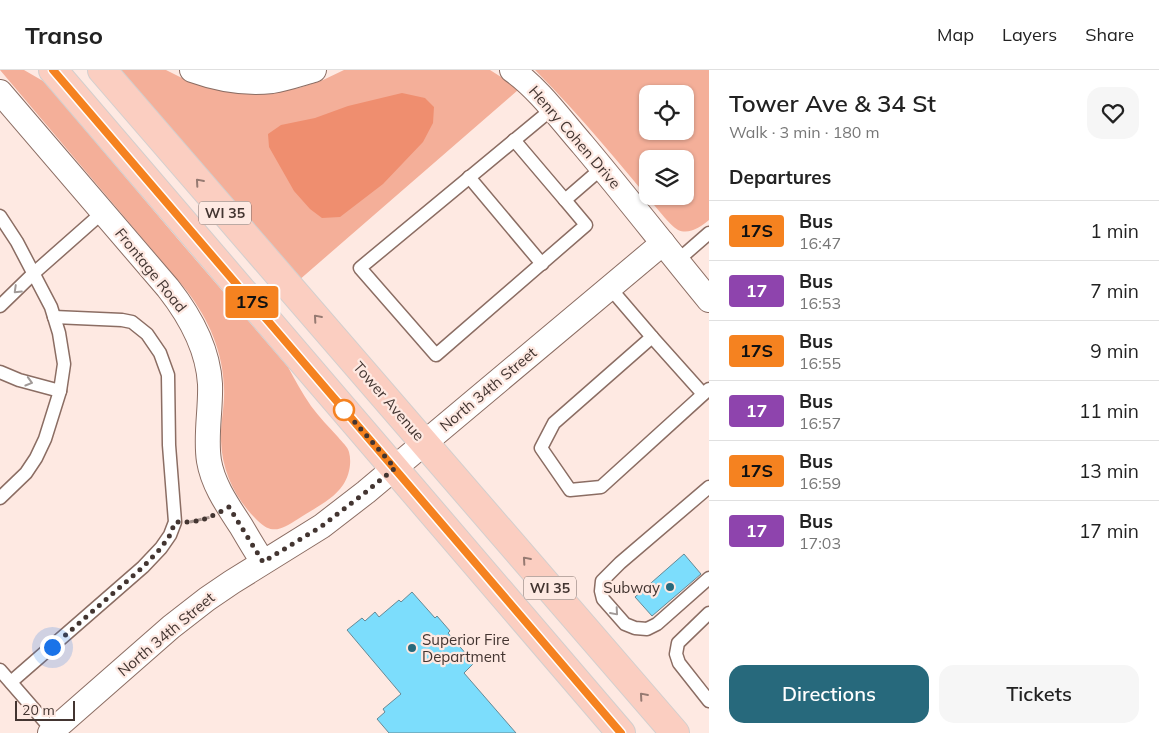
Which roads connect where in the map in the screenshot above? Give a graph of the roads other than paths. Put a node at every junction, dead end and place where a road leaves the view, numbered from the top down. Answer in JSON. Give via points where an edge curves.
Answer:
{"nodes":[{"id":1,"x":54,"y":70,"type":"edge"},
{"id":2,"x":102,"y":70,"type":"edge"},
{"id":3,"x":192,"y":70,"type":"edge"},
{"id":4,"x":314,"y":70,"type":"edge"},
{"id":5,"x":512,"y":70,"type":"edge"},
{"id":6,"x":0,"y":92,"type":"edge"},
{"id":7,"x":552,"y":108,"type":"junction"},
{"id":8,"x":514,"y":140,"type":"junction"},
{"id":9,"x":602,"y":168,"type":"junction"},
{"id":10,"x":469,"y":177,"type":"junction"},
{"id":11,"x":565,"y":200,"type":"junction"},
{"id":12,"x":104,"y":212,"type":"junction"},
{"id":13,"x":0,"y":216,"type":"edge"},
{"id":14,"x":709,"y":233,"type":"edge"},
{"id":15,"x":670,"y":252,"type":"junction"},
{"id":16,"x":542,"y":264,"type":"junction"},
{"id":17,"x":34,"y":273,"type":"junction"},
{"id":18,"x":610,"y":288,"type":"junction"},
{"id":19,"x":709,"y":300,"type":"edge"},
{"id":20,"x":0,"y":306,"type":"edge"},
{"id":21,"x":54,"y":317,"type":"junction"},
{"id":22,"x":652,"y":337,"type":"junction"},
{"id":23,"x":0,"y":372,"type":"edge"},
{"id":24,"x":60,"y":391,"type":"junction"},
{"id":25,"x":706,"y":391,"type":"edge"},
{"id":26,"x":425,"y":442,"type":"junction"},
{"id":27,"x":395,"y":468,"type":"junction"},
{"id":28,"x":709,"y":487,"type":"edge"},
{"id":29,"x":0,"y":498,"type":"edge"},
{"id":30,"x":263,"y":562,"type":"junction"},
{"id":31,"x":709,"y":578,"type":"edge"},
{"id":32,"x":709,"y":613,"type":"edge"},
{"id":33,"x":0,"y":670,"type":"edge"},
{"id":34,"x":11,"y":682,"type":"junction"},
{"id":35,"x":709,"y":701,"type":"edge"},
{"id":36,"x":51,"y":732,"type":"edge"},
{"id":37,"x":620,"y":733,"type":"edge"},
{"id":38,"x":675,"y":733,"type":"edge"}],
"edges":[{"from":1,"to":27,"type":"main road","number":"WI 35"},
{"from":26,"to":2,"type":"main road","name":"Tower Avenue","number":"WI 35","one_way":true},
{"from":3,"to":4,"type":"street","via":[[227,79],[273,81]]},
{"from":5,"to":7,"type":"street","name":"Henry Cohen Drive","via":[[523,77]]},
{"from":6,"to":12,"type":"street","name":"Frontage Road"},
{"from":7,"to":8,"type":"lane"},
{"from":7,"to":9,"type":"street","name":"Henry Cohen Drive"},
{"from":8,"to":10,"type":"lane"},
{"from":8,"to":11,"type":"lane"},
{"from":9,"to":11,"type":"lane"},
{"from":9,"to":15,"type":"street","name":"Henry Cohen Drive"},
{"from":10,"to":16,"type":"lane"},
{"from":10,"to":16,"type":"lane","via":[[360,268],[436,355]]},
{"from":11,"to":16,"type":"lane","via":[[586,225]]},
{"from":12,"to":17,"type":"lane"},
{"from":12,"to":30,"type":"street","name":"Frontage Road","via":[[180,303],[198,334],[210,384],[208,439],[213,478]]},
{"from":13,"to":17,"type":"lane"},
{"from":14,"to":15,"type":"lane"},
{"from":15,"to":18,"type":"street","name":"North 34th Street"},
{"from":15,"to":19,"type":"street","name":"Henry Cohen Drive"},
{"from":17,"to":20,"type":"lane","one_way":true},
{"from":17,"to":21,"type":"lane"},
{"from":18,"to":22,"type":"lane"},
{"from":18,"to":26,"type":"street","name":"North 34th Street"},
{"from":21,"to":24,"type":"lane","via":[[64,364]]},
{"from":21,"to":34,"type":"lane","via":[[132,322],[147,334],[160,353],[168,375],[175,522],[161,548],[143,567]]},
{"from":22,"to":25,"type":"lane"},
{"from":22,"to":25,"type":"lane","via":[[554,423],[540,448],[570,490],[600,488]]},
{"from":23,"to":24,"type":"lane","one_way":true},
{"from":24,"to":29,"type":"lane","via":[[46,439],[36,458],[26,473]]},
{"from":26,"to":27,"type":"street","name":"North 34th Street"},
{"from":38,"to":26,"type":"main road","name":"Tower Avenue","number":"WI 35","one_way":true},
{"from":27,"to":30,"type":"street","name":"North 34th Street","via":[[322,526]]},
{"from":27,"to":37,"type":"main road","number":"WI 35"},
{"from":28,"to":31,"type":"lane","one_way":true,"via":[[627,556],[602,581],[601,591],[603,599],[625,624],[647,628],[657,624]]},
{"from":30,"to":36,"type":"street","name":"North 34th Street","via":[[171,626]]},
{"from":32,"to":35,"type":"lane","via":[[678,643],[676,654],[679,663]]},
{"from":33,"to":34,"type":"lane"},
{"from":34,"to":36,"type":"lane"}]}
